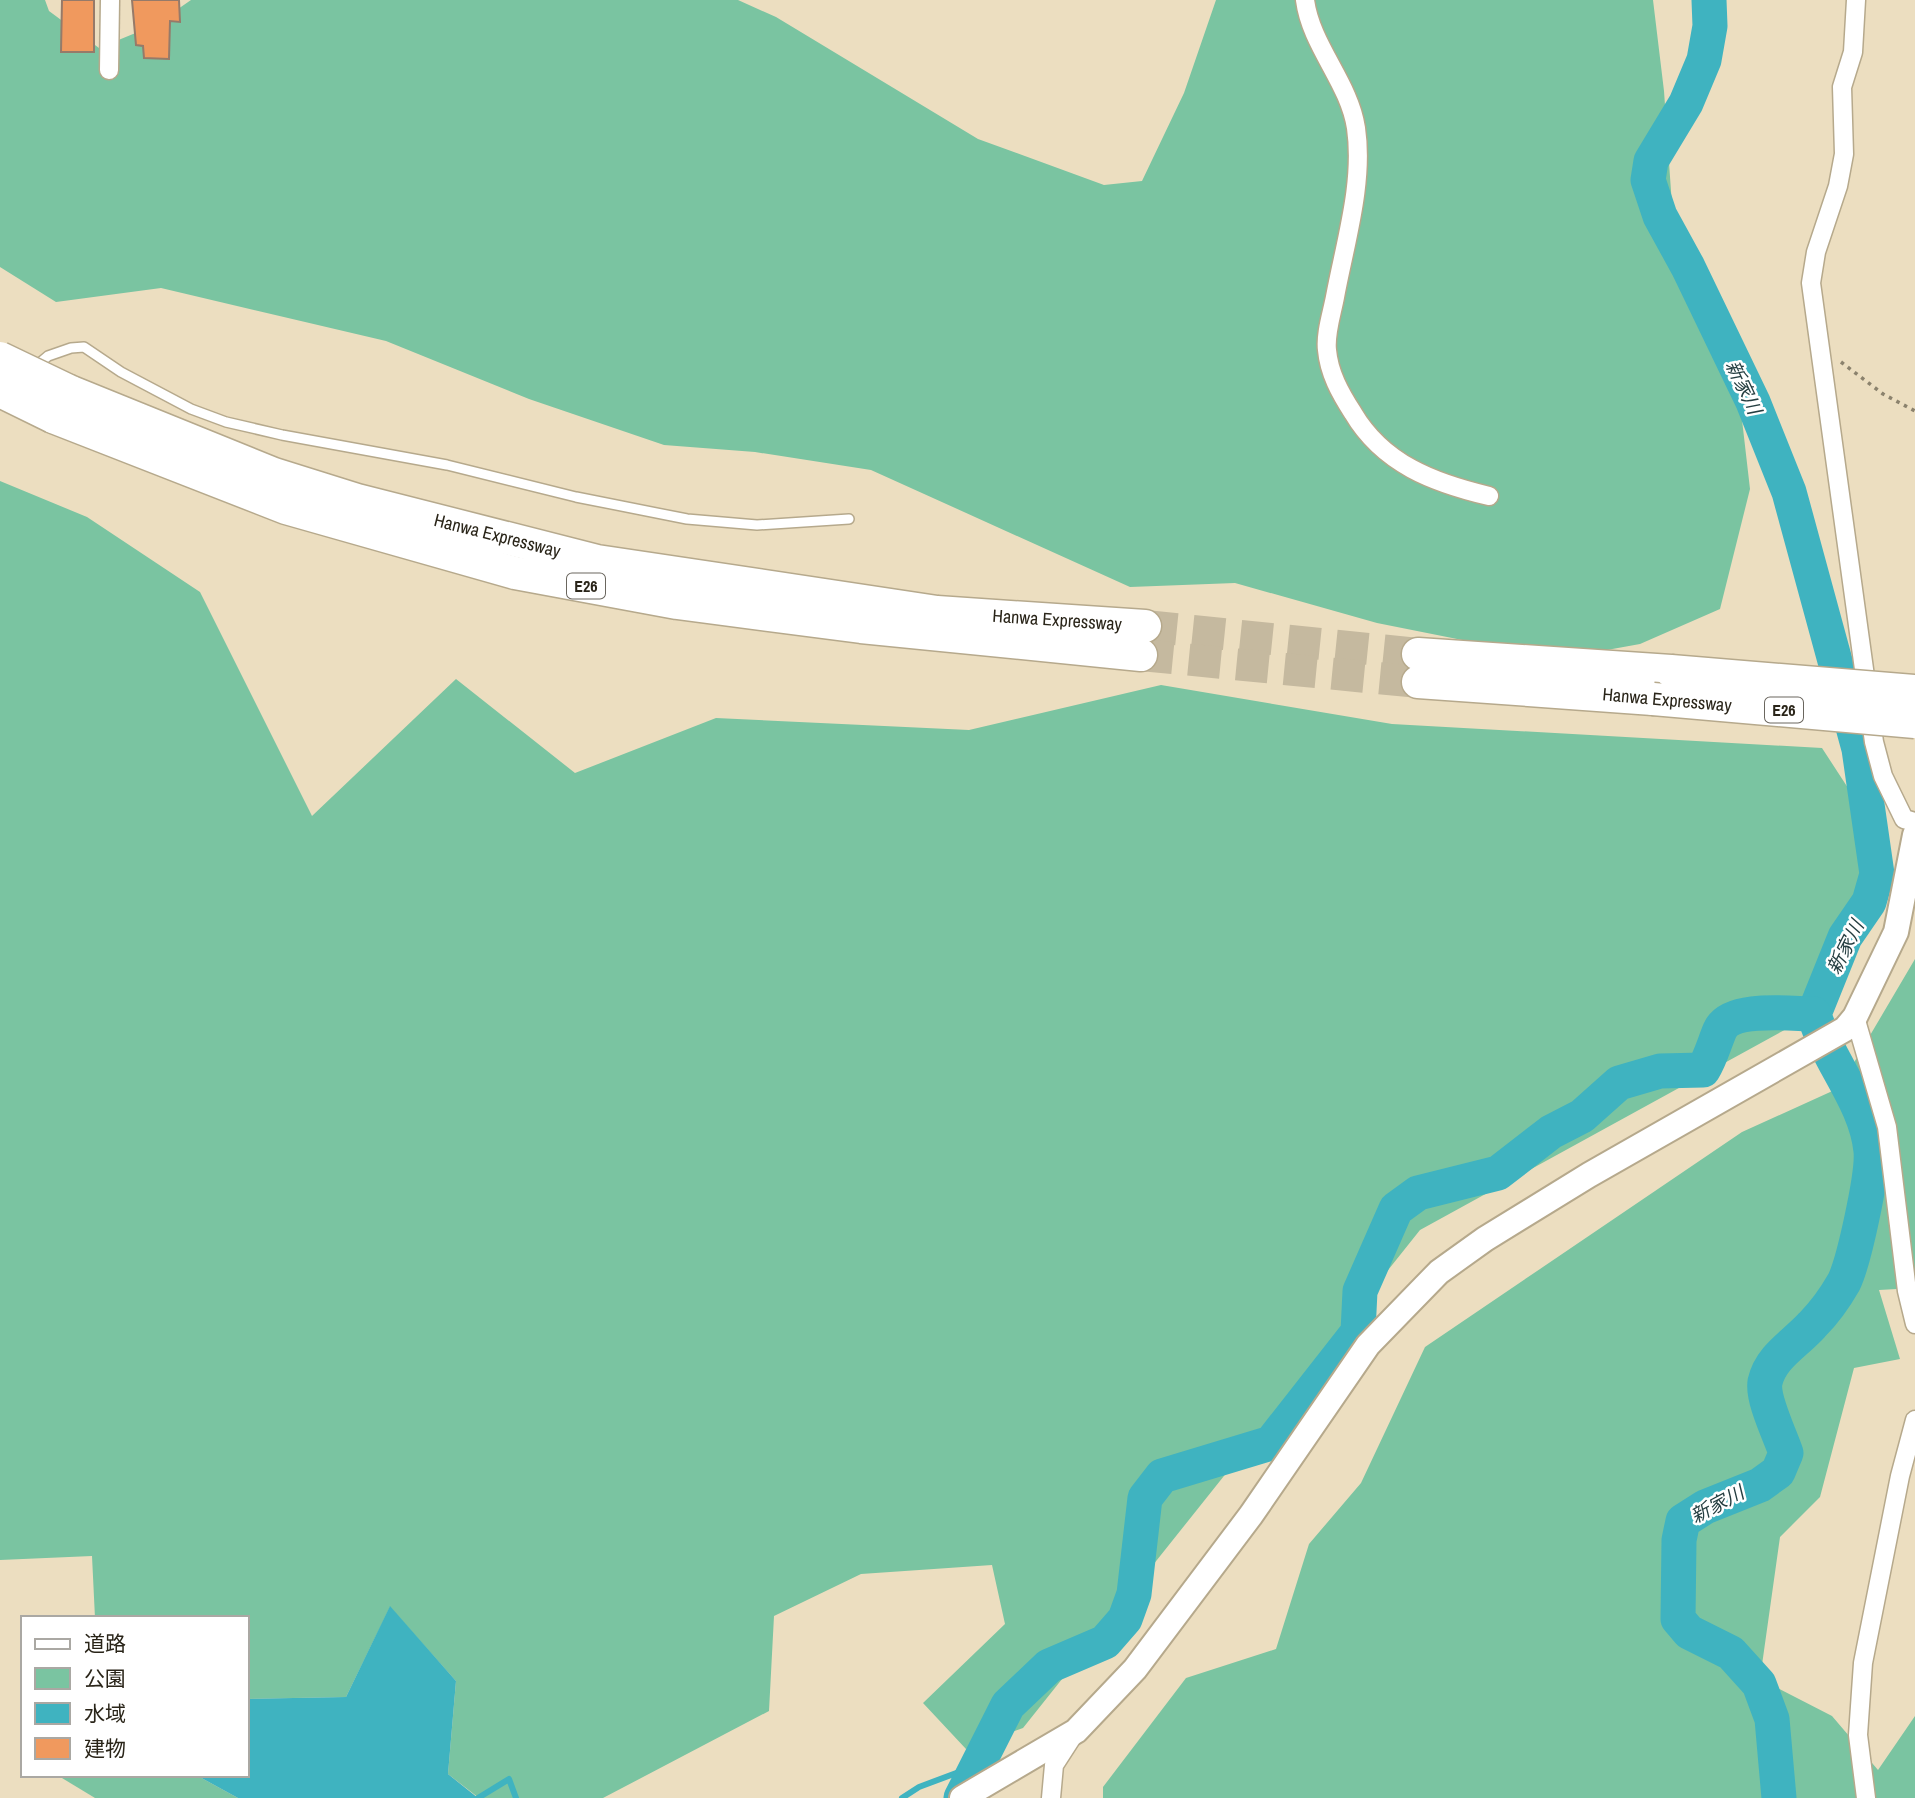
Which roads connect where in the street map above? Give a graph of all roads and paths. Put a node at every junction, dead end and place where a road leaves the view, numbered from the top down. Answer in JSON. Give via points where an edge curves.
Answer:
{"nodes":[{"id":1,"x":110,"y":0,"type":"edge"},
{"id":2,"x":1305,"y":0,"type":"edge"},
{"id":3,"x":1856,"y":0,"type":"edge"},
{"id":4,"x":109,"y":70,"type":"dead end"},
{"id":5,"x":1820,"y":346,"type":"junction"},
{"id":6,"x":6,"y":381,"type":"edge"},
{"id":7,"x":1915,"y":411,"type":"edge"},
{"id":8,"x":1489,"y":496,"type":"dead end"},
{"id":9,"x":849,"y":519,"type":"dead end"},
{"id":10,"x":1143,"y":641,"type":"tunnel mouth"},
{"id":11,"x":1915,"y":691,"type":"edge"},
{"id":12,"x":1915,"y":722,"type":"edge"},
{"id":13,"x":1915,"y":822,"type":"edge"},
{"id":14,"x":1915,"y":835,"type":"edge"},
{"id":15,"x":1850,"y":1023,"type":"junction"},
{"id":16,"x":1915,"y":1324,"type":"edge"},
{"id":17,"x":1915,"y":1420,"type":"edge"},
{"id":18,"x":1076,"y":1731,"type":"junction"},
{"id":19,"x":961,"y":1798,"type":"edge"},
{"id":20,"x":1051,"y":1798,"type":"edge"},
{"id":21,"x":1866,"y":1798,"type":"edge"}],
"edges":[{"from":1,"to":4,"type":"street"},
{"from":2,"to":8,"type":"street","via":[[1307,15],[1356,127],[1354,191],[1326,346],[1331,373],[1367,437],[1377,445],[1425,476]]},
{"from":3,"to":5,"type":"street","via":[[1853,52],[1842,87],[1844,154],[1839,186],[1816,252],[1811,283]]},
{"from":5,"to":7,"type":"path","via":[[1883,394]]},
{"from":5,"to":13,"type":"street","via":[[1874,741],[1894,803],[1904,819]]},
{"from":6,"to":9,"type":"lane","via":[[48,356],[83,348],[191,409],[282,435],[447,465],[687,519],[757,525]]},
{"from":6,"to":10,"type":"highway","name":"Hanwa Expressway","number":"E26","bridge":true,"via":[[286,508],[515,572],[756,613]]},
{"from":11,"to":12,"type":"highway","name":"Hanwa Expressway","number":"E26","bridge":true,"via":[[1671,671],[1418,668],[1653,699]]},
{"from":14,"to":15,"type":"street","via":[[1896,932]]},
{"from":15,"to":16,"type":"street","via":[[1887,1127]]},
{"from":15,"to":18,"type":"street","via":[[1589,1175],[1439,1272],[1368,1345],[1251,1515],[1135,1669]]},
{"from":17,"to":21,"type":"street","via":[[1863,1662],[1858,1735]]},
{"from":18,"to":19,"type":"street"},
{"from":18,"to":20,"type":"street","via":[[1054,1765]]}]}
